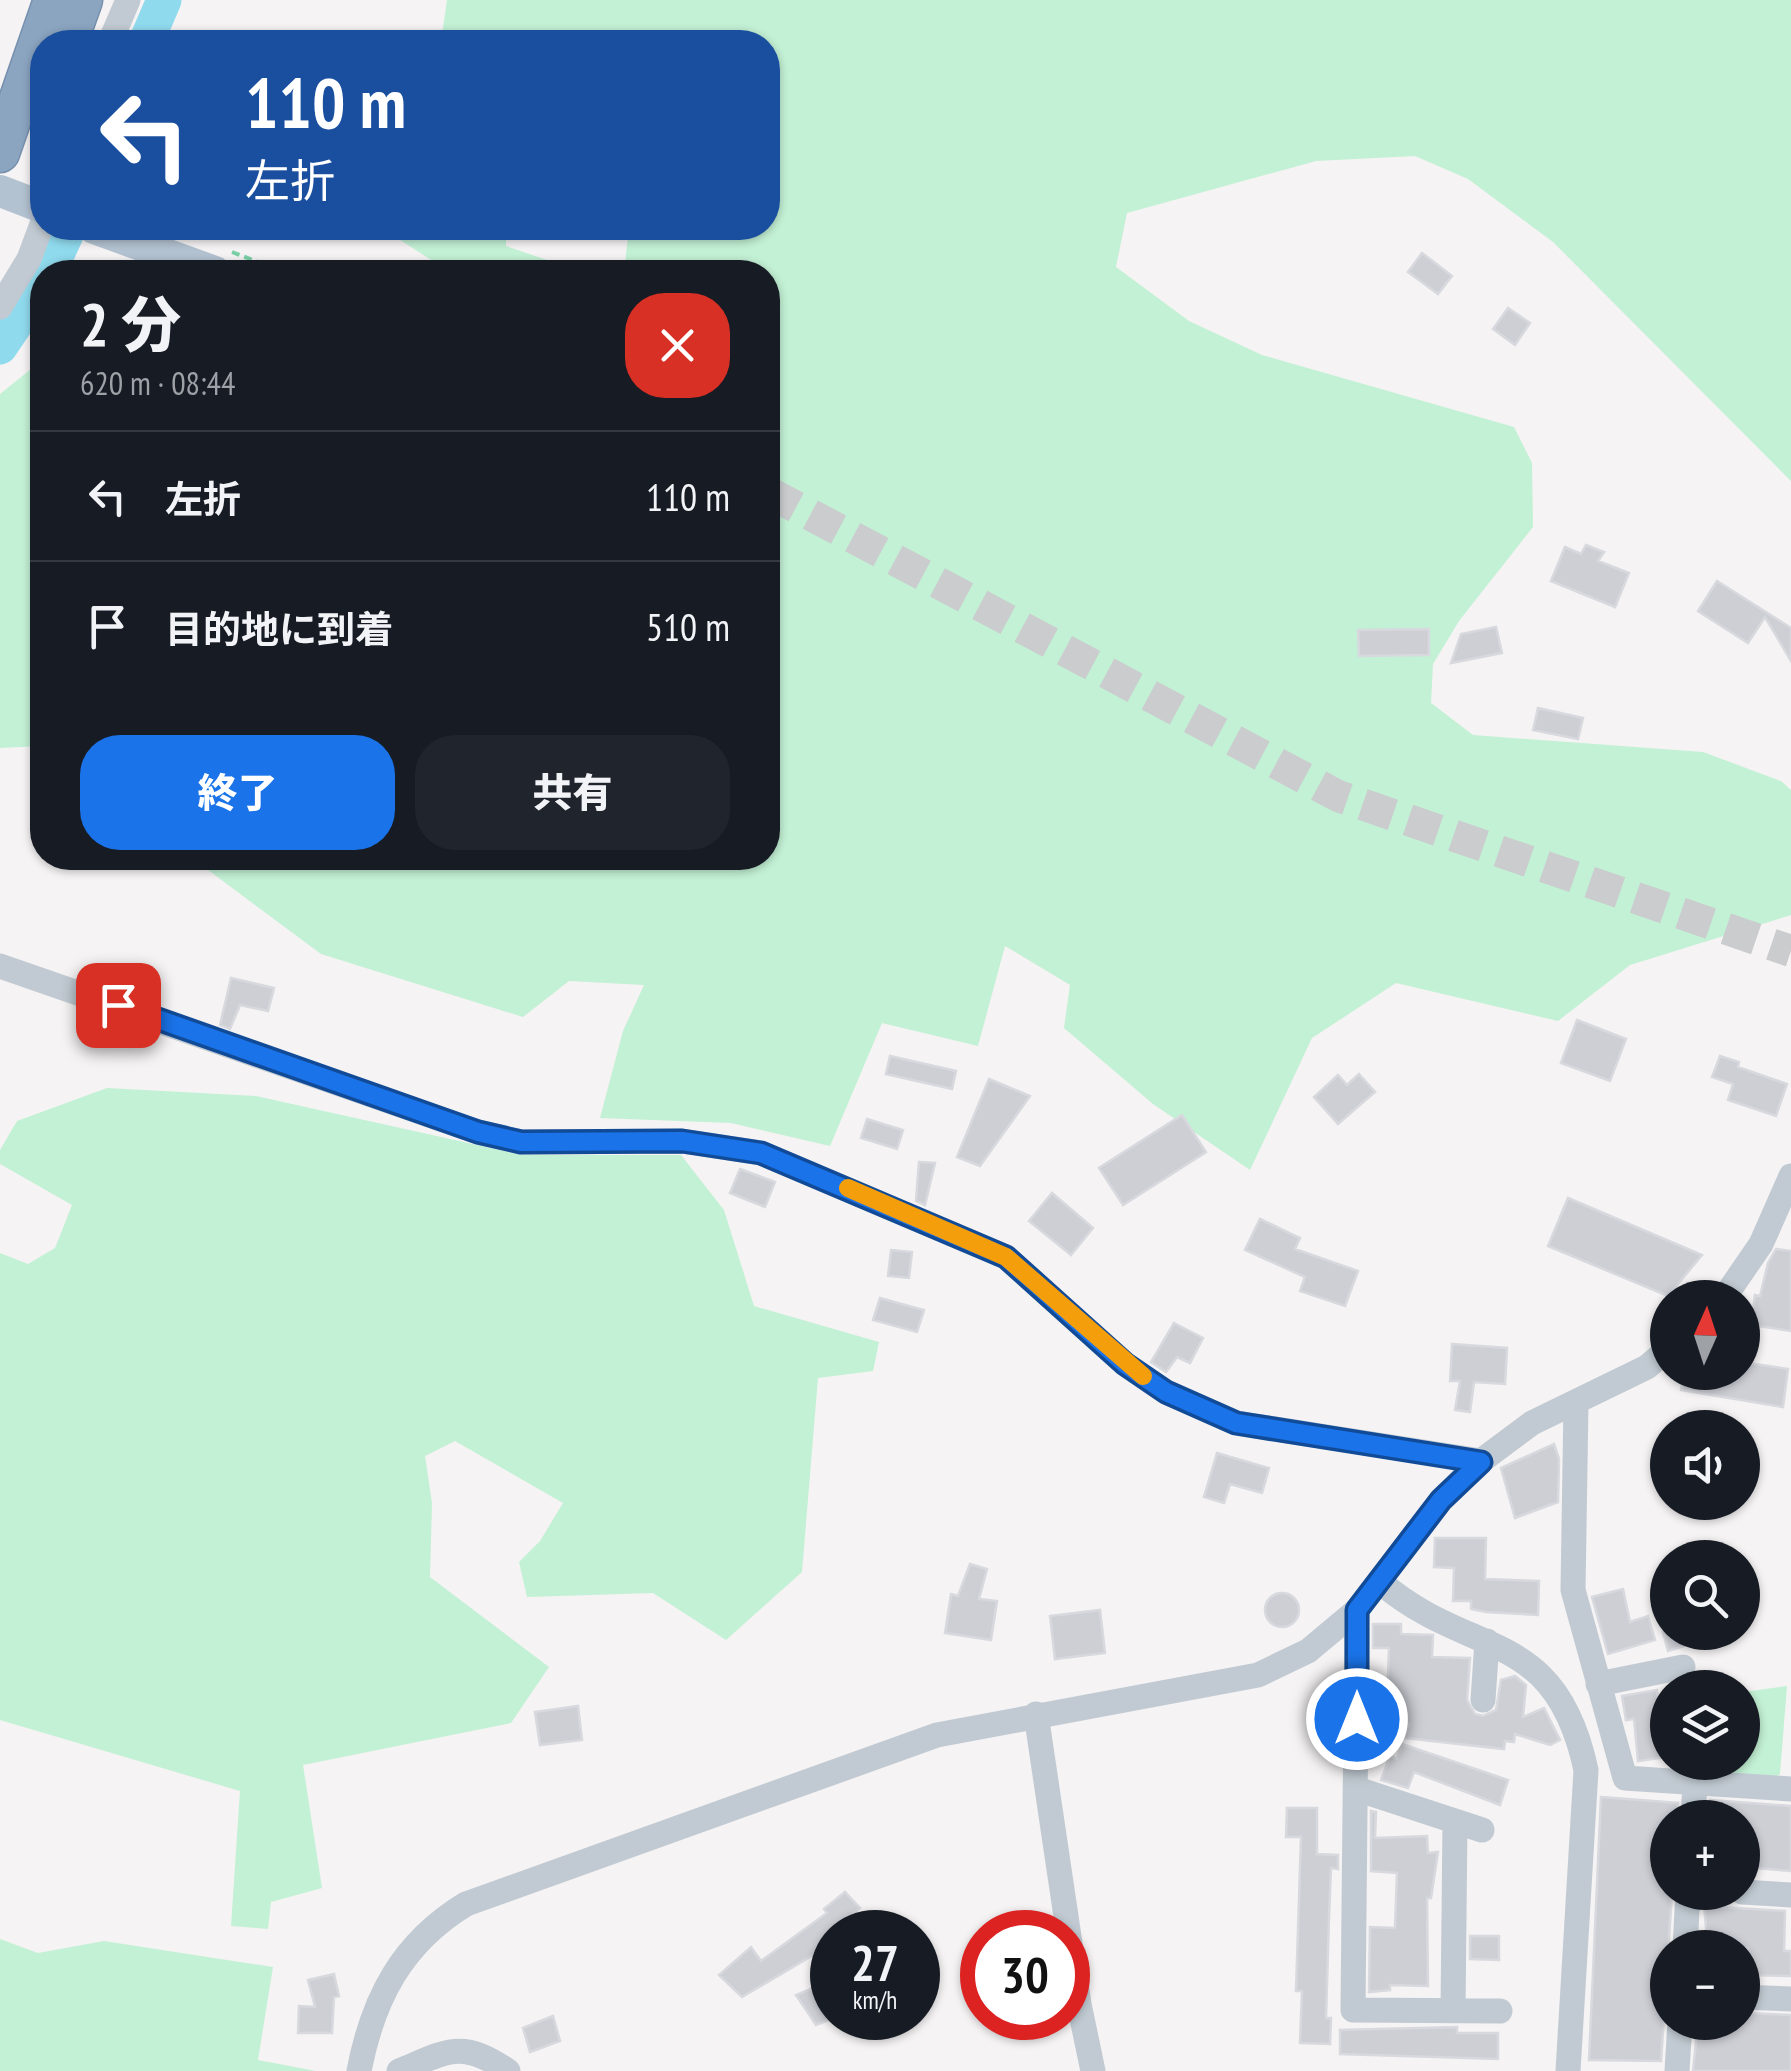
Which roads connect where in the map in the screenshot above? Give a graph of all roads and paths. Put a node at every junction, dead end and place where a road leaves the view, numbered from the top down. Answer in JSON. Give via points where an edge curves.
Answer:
{"nodes":[{"id":1,"x":53,"y":0,"type":"edge"},
{"id":2,"x":83,"y":0,"type":"edge"},
{"id":3,"x":128,"y":0,"type":"edge"},
{"id":4,"x":43,"y":30,"type":"edge"},
{"id":5,"x":72,"y":30,"type":"edge"},
{"id":6,"x":115,"y":30,"type":"edge"},
{"id":7,"x":30,"y":66,"type":"edge"},
{"id":8,"x":30,"y":133,"type":"edge"},
{"id":9,"x":0,"y":153,"type":"edge"},
{"id":10,"x":0,"y":187,"type":"edge"},
{"id":11,"x":30,"y":206,"type":"edge"},
{"id":12,"x":34,"y":240,"type":"edge"},
{"id":13,"x":128,"y":240,"type":"edge"},
{"id":14,"x":182,"y":260,"type":"edge"},
{"id":15,"x":0,"y":307,"type":"edge"},
{"id":16,"x":0,"y":966,"type":"edge"},
{"id":17,"x":1791,"y":1176,"type":"edge"},
{"id":18,"x":1781,"y":1220,"type":"edge"},
{"id":19,"x":1736,"y":1280,"type":"edge"},
{"id":20,"x":1650,"y":1364,"type":"edge"},
{"id":21,"x":1576,"y":1403,"type":"junction"},
{"id":22,"x":1481,"y":1462,"type":"junction"},
{"id":23,"x":1379,"y":1581,"type":"junction"},
{"id":24,"x":1357,"y":1610,"type":"junction"},
{"id":25,"x":1487,"y":1641,"type":"junction"},
{"id":26,"x":1683,"y":1667,"type":"dead end"},
{"id":27,"x":1598,"y":1684,"type":"junction"},
{"id":28,"x":1483,"y":1700,"type":"dead end"},
{"id":29,"x":1036,"y":1714,"type":"junction"},
{"id":30,"x":1695,"y":1783,"type":"junction"},
{"id":31,"x":1357,"y":1788,"type":"junction"},
{"id":32,"x":1791,"y":1789,"type":"edge"},
{"id":33,"x":1694,"y":1800,"type":"edge"},
{"id":34,"x":1455,"y":1822,"type":"junction"},
{"id":35,"x":1482,"y":1830,"type":"dead end"},
{"id":36,"x":1760,"y":1893,"type":"edge"},
{"id":37,"x":1791,"y":1895,"type":"edge"},
{"id":38,"x":1760,"y":1998,"type":"edge"},
{"id":39,"x":1791,"y":2000,"type":"edge"},
{"id":40,"x":1453,"y":2010,"type":"junction"},
{"id":41,"x":1500,"y":2010,"type":"dead end"},
{"id":42,"x":1679,"y":2040,"type":"edge"},
{"id":43,"x":359,"y":2071,"type":"edge"},
{"id":44,"x":399,"y":2071,"type":"edge"},
{"id":45,"x":508,"y":2071,"type":"edge"},
{"id":46,"x":1094,"y":2071,"type":"edge"},
{"id":47,"x":1568,"y":2071,"type":"edge"},
{"id":48,"x":1677,"y":2071,"type":"edge"}],
"edges":[{"from":1,"to":4,"type":"highway"},
{"from":2,"to":5,"type":"highway"},
{"from":3,"to":6,"type":"street"},
{"from":7,"to":9,"type":"highway"},
{"from":8,"to":10,"type":"highway"},
{"from":10,"to":11,"type":"main road"},
{"from":12,"to":15,"type":"street"},
{"from":13,"to":14,"type":"main road"},
{"from":16,"to":22,"type":"street","via":[[478,1132],[521,1142],[682,1141],[761,1153],[1006,1257],[1125,1364],[1198,1409],[1236,1423]]},
{"from":17,"to":18,"type":"street"},
{"from":18,"to":19,"type":"street"},
{"from":20,"to":21,"type":"street"},
{"from":21,"to":22,"type":"street","via":[[1532,1422]]},
{"from":21,"to":27,"type":"street","via":[[1574,1590]]},
{"from":22,"to":23,"type":"street","via":[[1441,1500]]},
{"from":23,"to":24,"type":"street"},
{"from":23,"to":25,"type":"street","via":[[1436,1622]]},
{"from":24,"to":29,"type":"street","via":[[1308,1651],[1258,1675]]},
{"from":24,"to":31,"type":"street"},
{"from":25,"to":28,"type":"street"},
{"from":25,"to":47,"type":"street","via":[[1530,1662],[1556,1692],[1577,1730],[1586,1770]]},
{"from":26,"to":27,"type":"street"},
{"from":27,"to":30,"type":"street","via":[[1625,1778]]},
{"from":29,"to":43,"type":"street","via":[[887,1750],[466,1904],[436,1922],[381,1991]]},
{"from":29,"to":46,"type":"street"},
{"from":30,"to":32,"type":"street"},
{"from":30,"to":33,"type":"street"},
{"from":31,"to":34,"type":"street"},
{"from":31,"to":40,"type":"street","via":[[1353,2010]]},
{"from":34,"to":35,"type":"street"},
{"from":34,"to":40,"type":"street"},
{"from":36,"to":37,"type":"street"},
{"from":38,"to":39,"type":"street"},
{"from":40,"to":41,"type":"street"},
{"from":42,"to":48,"type":"street"},
{"from":44,"to":45,"type":"street","via":[[460,2050],[480,2052]]}]}
